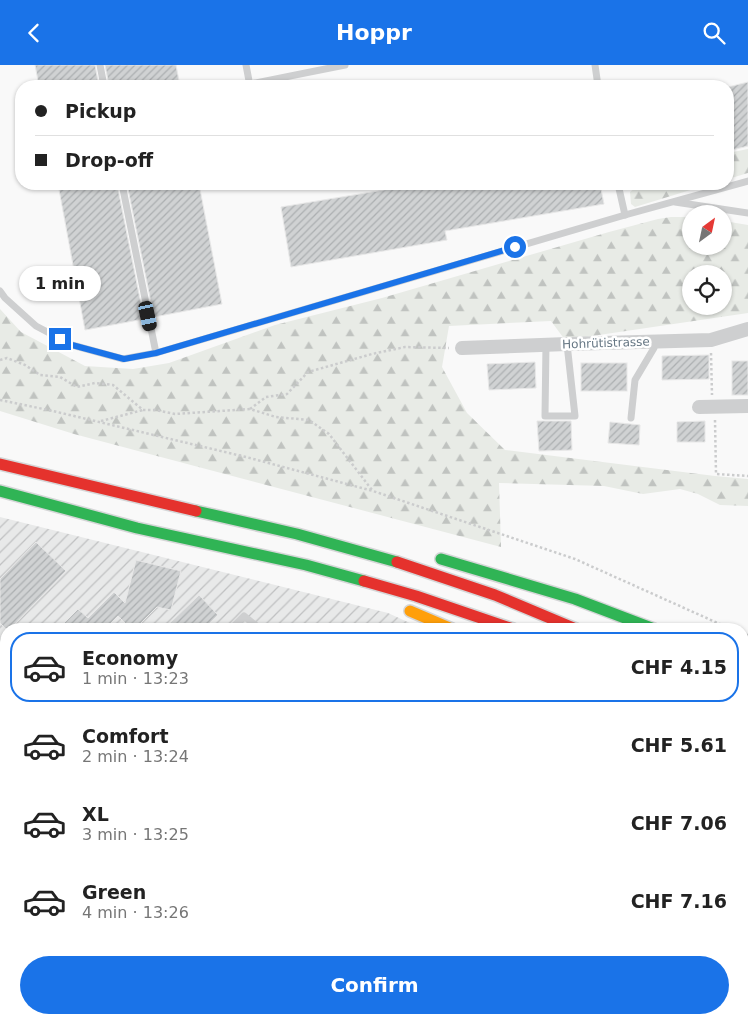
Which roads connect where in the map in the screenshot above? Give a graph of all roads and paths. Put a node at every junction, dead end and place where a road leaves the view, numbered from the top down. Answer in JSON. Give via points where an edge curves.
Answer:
{"nodes":[{"id":1,"x":100,"y":65,"type":"edge"},
{"id":2,"x":246,"y":65,"type":"edge"},
{"id":3,"x":345,"y":65,"type":"edge"},
{"id":4,"x":596,"y":65,"type":"edge"},
{"id":5,"x":103,"y":80,"type":"edge"},
{"id":6,"x":249,"y":80,"type":"edge"},
{"id":7,"x":274,"y":80,"type":"edge"},
{"id":8,"x":597,"y":80,"type":"edge"},
{"id":9,"x":748,"y":181,"type":"edge"},
{"id":10,"x":734,"y":185,"type":"edge"},
{"id":11,"x":123,"y":190,"type":"edge"},
{"id":12,"x":619,"y":190,"type":"edge"},
{"id":13,"x":715,"y":190,"type":"edge"},
{"id":14,"x":672,"y":202,"type":"junction"},
{"id":15,"x":748,"y":213,"type":"edge"},
{"id":16,"x":625,"y":215,"type":"junction"},
{"id":17,"x":0,"y":291,"type":"edge"},
{"id":18,"x":748,"y":329,"type":"edge"},
{"id":19,"x":653,"y":341,"type":"junction"},
{"id":20,"x":711,"y":341,"type":"junction"},
{"id":21,"x":566,"y":343,"type":"junction"},
{"id":22,"x":546,"y":344,"type":"junction"},
{"id":23,"x":462,"y":348,"type":"joint"},
{"id":24,"x":156,"y":353,"type":"junction"},
{"id":25,"x":0,"y":360,"type":"edge"},
{"id":26,"x":0,"y":400,"type":"edge"},
{"id":27,"x":709,"y":407,"type":"junction"},
{"id":28,"x":748,"y":407,"type":"edge"},
{"id":29,"x":250,"y":409,"type":"junction"},
{"id":30,"x":143,"y":410,"type":"junction"},
{"id":31,"x":631,"y":417,"type":"dead end"},
{"id":32,"x":99,"y":421,"type":"junction"},
{"id":33,"x":0,"y":464,"type":"edge"},
{"id":34,"x":748,"y":476,"type":"edge"},
{"id":35,"x":0,"y":491,"type":"edge"},
{"id":36,"x":373,"y":491,"type":"junction"},
{"id":37,"x":137,"y":528,"type":"junction"},
{"id":38,"x":297,"y":534,"type":"junction"},
{"id":39,"x":379,"y":545,"type":"dead end"},
{"id":40,"x":434,"y":557,"type":"dead end"},
{"id":41,"x":270,"y":569,"type":"dead end"},
{"id":42,"x":403,"y":608,"type":"dead end"},
{"id":43,"x":237,"y":623,"type":"edge"},
{"id":44,"x":253,"y":623,"type":"edge"},
{"id":45,"x":438,"y":623,"type":"edge"},
{"id":46,"x":495,"y":623,"type":"edge"},
{"id":47,"x":562,"y":623,"type":"edge"},
{"id":48,"x":638,"y":623,"type":"edge"},
{"id":49,"x":718,"y":623,"type":"edge"}],
"edges":[{"from":1,"to":5,"type":"lane"},
{"from":2,"to":6,"type":"lane"},
{"from":3,"to":7,"type":"lane"},
{"from":4,"to":8,"type":"lane"},
{"from":9,"to":10,"type":"lane"},
{"from":11,"to":24,"type":"lane"},
{"from":12,"to":16,"type":"lane"},
{"from":13,"to":14,"type":"lane"},
{"from":14,"to":15,"type":"lane"},
{"from":14,"to":16,"type":"lane"},
{"from":16,"to":24,"type":"lane"},
{"from":17,"to":24,"type":"lane","via":[[36,326],[72,345],[124,359]]},
{"from":18,"to":20,"type":"street","name":"Hohrütistrasse"},
{"from":19,"to":20,"type":"street","name":"Hohrütistrasse"},
{"from":19,"to":21,"type":"street","name":"Hohrütistrasse"},
{"from":19,"to":31,"type":"lane","via":[[654,348],[635,380]]},
{"from":20,"to":27,"type":"path"},
{"from":21,"to":22,"type":"street","name":"Hohrütistrasse"},
{"from":21,"to":22,"type":"lane","via":[[575,415],[545,416]]},
{"from":22,"to":23,"type":"street","name":"Hohrütistrasse"},
{"from":23,"to":29,"type":"path","via":[[405,347],[308,372],[287,394],[266,397]]},
{"from":25,"to":30,"type":"path","via":[[8,358],[40,375],[60,377],[77,387],[95,383],[113,385]]},
{"from":26,"to":32,"type":"path"},
{"from":27,"to":28,"type":"street"},
{"from":27,"to":34,"type":"path","via":[[716,474]]},
{"from":29,"to":30,"type":"path","via":[[175,414]]},
{"from":29,"to":36,"type":"path","via":[[276,417],[309,420],[330,434]]},
{"from":30,"to":32,"type":"path"},
{"from":32,"to":36,"type":"path"},
{"from":33,"to":38,"type":"main road"},
{"from":35,"to":37,"type":"main road"},
{"from":36,"to":49,"type":"path","via":[[575,559]]},
{"from":37,"to":41,"type":"main road","via":[[178,545]]},
{"from":37,"to":46,"type":"main road","via":[[306,565]]},
{"from":38,"to":39,"type":"main road"},
{"from":38,"to":47,"type":"main road","via":[[404,564],[495,595]]},
{"from":40,"to":48,"type":"main road","via":[[575,599]]},
{"from":42,"to":45,"type":"main road"},
{"from":43,"to":44,"type":"lane","via":[[244,616]]}]}
